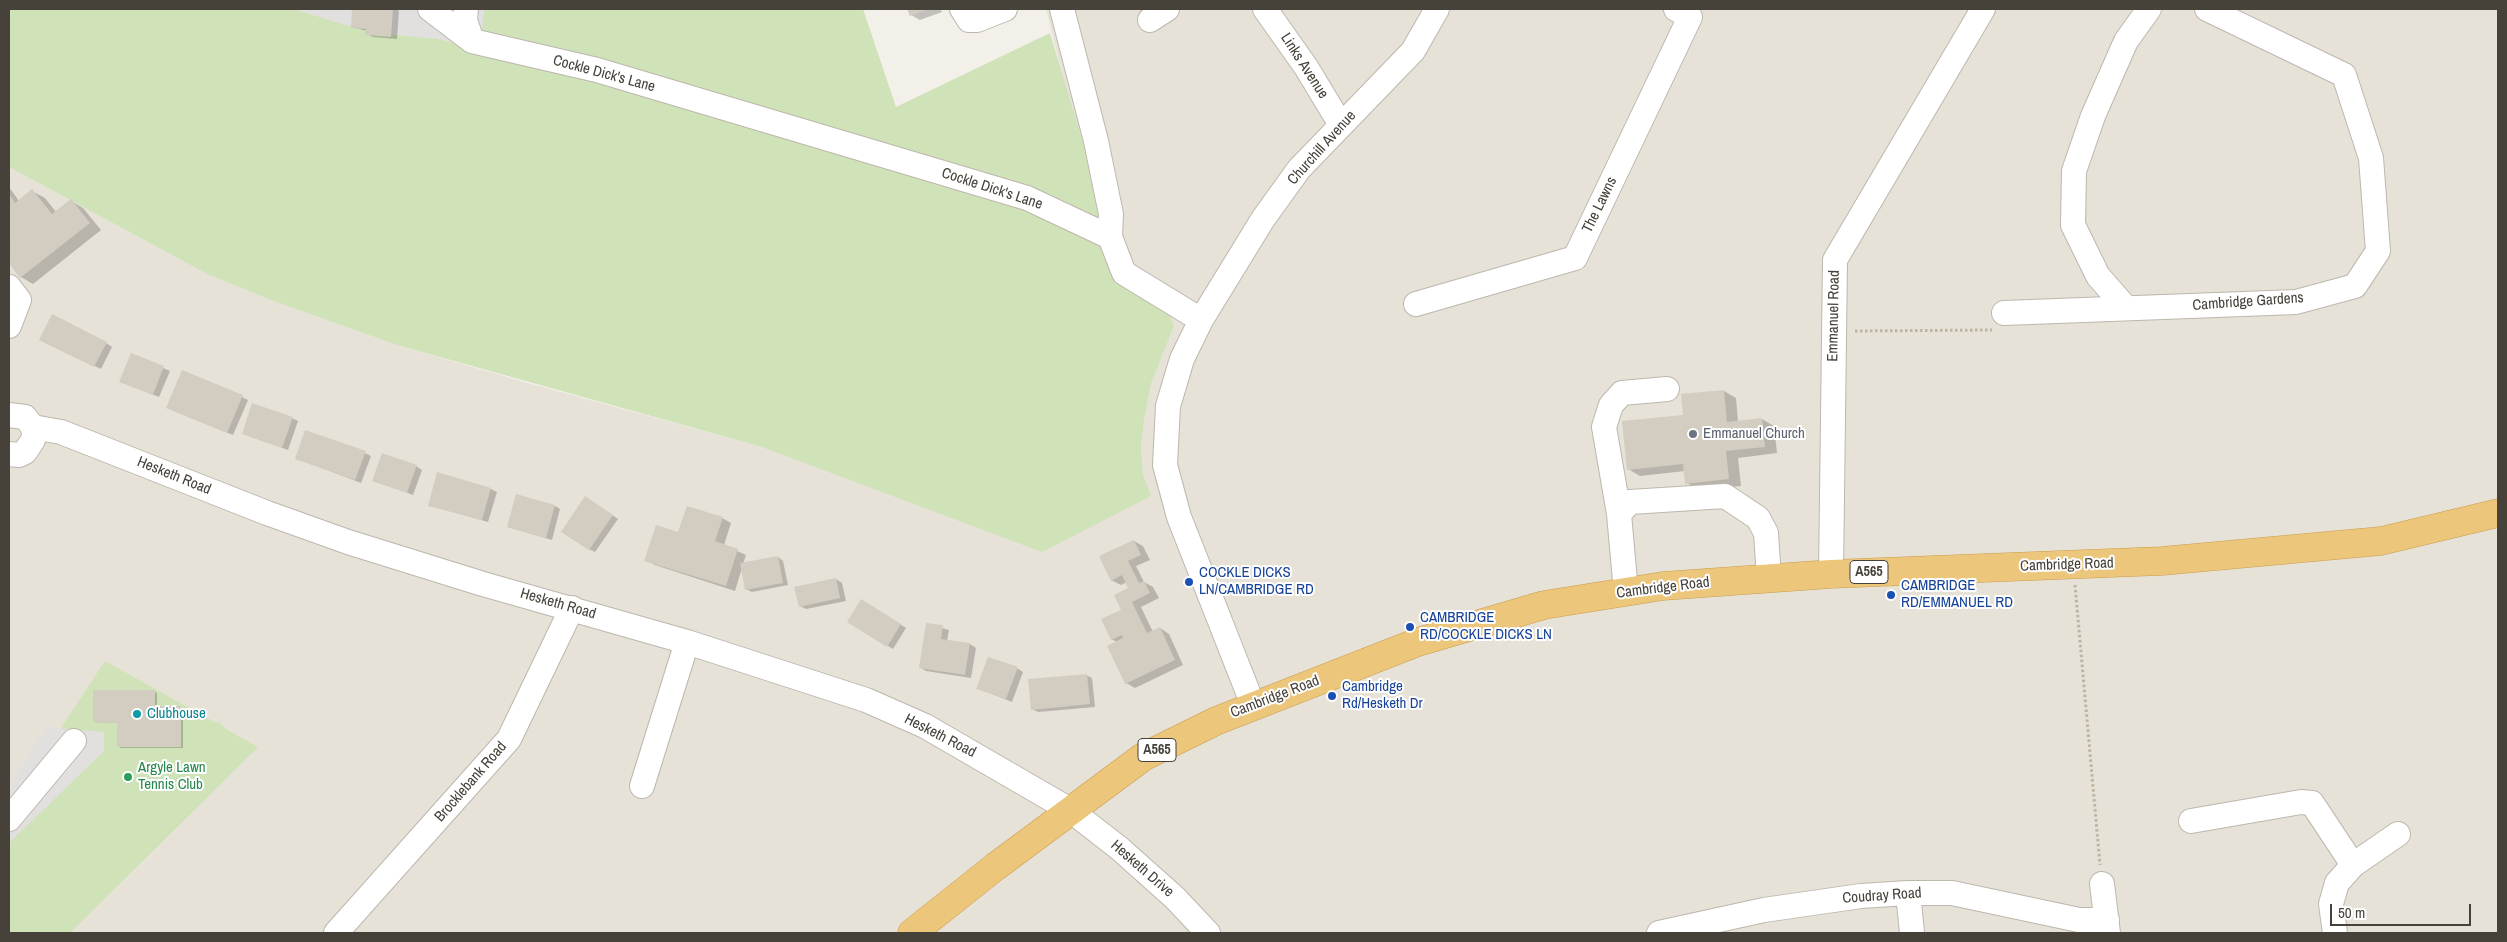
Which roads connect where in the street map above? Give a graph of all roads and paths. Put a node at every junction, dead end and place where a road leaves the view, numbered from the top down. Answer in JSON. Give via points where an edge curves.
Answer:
{"nodes":[{"id":1,"x":430,"y":9,"type":"edge"},
{"id":2,"x":466,"y":9,"type":"edge"},
{"id":3,"x":962,"y":9,"type":"edge"},
{"id":4,"x":1004,"y":9,"type":"edge"},
{"id":5,"x":1062,"y":9,"type":"edge"},
{"id":6,"x":1265,"y":9,"type":"edge"},
{"id":7,"x":1437,"y":9,"type":"edge"},
{"id":8,"x":1676,"y":9,"type":"edge"},
{"id":9,"x":1983,"y":9,"type":"edge"},
{"id":10,"x":2149,"y":9,"type":"edge"},
{"id":11,"x":2207,"y":9,"type":"edge"},
{"id":12,"x":472,"y":41,"type":"junction"},
{"id":13,"x":1341,"y":125,"type":"junction"},
{"id":14,"x":1110,"y":237,"type":"junction"},
{"id":15,"x":9,"y":287,"type":"edge"},
{"id":16,"x":1415,"y":303,"type":"dead end"},
{"id":17,"x":2126,"y":308,"type":"junction"},
{"id":18,"x":2004,"y":313,"type":"joint"},
{"id":19,"x":1201,"y":320,"type":"junction"},
{"id":20,"x":9,"y":326,"type":"edge"},
{"id":21,"x":1834,"y":331,"type":"junction"},
{"id":22,"x":1667,"y":389,"type":"dead end"},
{"id":23,"x":9,"y":415,"type":"edge"},
{"id":24,"x":33,"y":427,"type":"junction"},
{"id":25,"x":9,"y":454,"type":"edge"},
{"id":26,"x":2498,"y":513,"type":"edge"},
{"id":27,"x":1619,"y":514,"type":"junction"},
{"id":28,"x":2073,"y":565,"type":"junction"},
{"id":29,"x":1830,"y":574,"type":"junction"},
{"id":30,"x":1769,"y":578,"type":"junction"},
{"id":31,"x":1626,"y":592,"type":"junction"},
{"id":32,"x":572,"y":608,"type":"junction"},
{"id":33,"x":687,"y":642,"type":"junction"},
{"id":34,"x":1253,"y":705,"type":"junction"},
{"id":35,"x":74,"y":741,"type":"dead end"},
{"id":36,"x":642,"y":786,"type":"dead end"},
{"id":37,"x":1070,"y":810,"type":"junction"},
{"id":38,"x":9,"y":819,"type":"edge"},
{"id":39,"x":2191,"y":821,"type":"dead end"},
{"id":40,"x":2398,"y":834,"type":"dead end"},
{"id":41,"x":2353,"y":865,"type":"junction"},
{"id":42,"x":2102,"y":884,"type":"joint"},
{"id":43,"x":1908,"y":893,"type":"junction"},
{"id":44,"x":2107,"y":927,"type":"edge"},
{"id":45,"x":336,"y":933,"type":"edge"},
{"id":46,"x":912,"y":933,"type":"edge"},
{"id":47,"x":1208,"y":933,"type":"edge"},
{"id":48,"x":1659,"y":933,"type":"edge"},
{"id":49,"x":1912,"y":933,"type":"edge"},
{"id":50,"x":2335,"y":933,"type":"edge"}],
"edges":[{"from":1,"to":12,"type":"street"},
{"from":2,"to":12,"type":"street","via":[[465,20]]},
{"from":3,"to":4,"type":"street","via":[[969,20],[976,20]]},
{"from":5,"to":14,"type":"street","via":[[1098,150],[1111,214]]},
{"from":6,"to":13,"type":"street","name":"Links Avenue","via":[[1306,67]]},
{"from":7,"to":13,"type":"street","name":"Churchill Avenue","via":[[1413,51]]},
{"from":8,"to":16,"type":"street","name":"The Lawns","via":[[1690,17],[1575,258]]},
{"from":9,"to":21,"type":"street","name":"Emmanuel Road","via":[[1835,260]]},
{"from":10,"to":17,"type":"street","via":[[2126,41],[2074,171],[2073,225],[2098,276]]},
{"from":11,"to":17,"type":"street","name":"Cambridge Gardens","via":[[2344,75],[2371,158],[2378,251],[2355,286],[2296,302]]},
{"from":12,"to":14,"type":"street","name":"Cockle Dick's Lane","via":[[597,70],[1027,198]]},
{"from":13,"to":19,"type":"street","name":"Churchill Avenue","via":[[1299,169],[1263,219]]},
{"from":14,"to":19,"type":"street","via":[[1124,273]]},
{"from":15,"to":20,"type":"street","via":[[19,300]]},
{"from":17,"to":18,"type":"street","name":"Cambridge Gardens"},
{"from":18,"to":21,"type":"path","via":[[2000,330]]},
{"from":19,"to":34,"type":"street","via":[[1182,358],[1168,406],[1165,465],[1179,517]]},
{"from":21,"to":29,"type":"street","name":"Emmanuel Road"},
{"from":22,"to":27,"type":"street","via":[[1622,393],[1611,405],[1604,427]]},
{"from":23,"to":24,"type":"street","name":"Hesketh Road","via":[[25,418]]},
{"from":24,"to":25,"type":"street","via":[[34,440],[30,447],[19,455]]},
{"from":24,"to":32,"type":"street","name":"Hesketh Road","via":[[69,435],[348,542]]},
{"from":26,"to":28,"type":"highway","name":"Cambridge Road","number":"A565","via":[[2381,541],[2162,562]]},
{"from":27,"to":30,"type":"street","via":[[1630,502],[1725,496],[1758,518],[1766,533]]},
{"from":27,"to":31,"type":"street"},
{"from":28,"to":29,"type":"highway","name":"Cambridge Road","number":"A565"},
{"from":28,"to":42,"type":"path"},
{"from":29,"to":30,"type":"highway","name":"Cambridge Road","number":"A565"},
{"from":30,"to":31,"type":"highway","name":"Cambridge Road","number":"A565"},
{"from":31,"to":34,"type":"highway","name":"Cambridge Road","number":"A565","via":[[1544,605],[1418,642]]},
{"from":32,"to":33,"type":"street","name":"Hesketh Road"},
{"from":32,"to":45,"type":"street","name":"Brocklebank Road","via":[[509,739]]},
{"from":33,"to":36,"type":"street"},
{"from":33,"to":37,"type":"street","name":"Hesketh Road","via":[[866,700],[917,722]]},
{"from":34,"to":37,"type":"highway","name":"Cambridge Road","number":"A565","via":[[1144,758]]},
{"from":35,"to":38,"type":"street"},
{"from":37,"to":46,"type":"highway","name":"Cambridge Road","number":"A565"},
{"from":37,"to":47,"type":"street","name":"Hesketh Drive","via":[[1119,848],[1175,898]]},
{"from":39,"to":41,"type":"street","via":[[2301,802],[2312,803]]},
{"from":40,"to":41,"type":"street"},
{"from":41,"to":50,"type":"street","via":[[2337,882],[2331,904]]},
{"from":42,"to":44,"type":"street"},
{"from":43,"to":44,"type":"street","name":"Coudray Road","via":[[1952,893]]},
{"from":43,"to":48,"type":"street","name":"Coudray Road","via":[[1861,896],[1764,910]]},
{"from":43,"to":49,"type":"street"}]}
